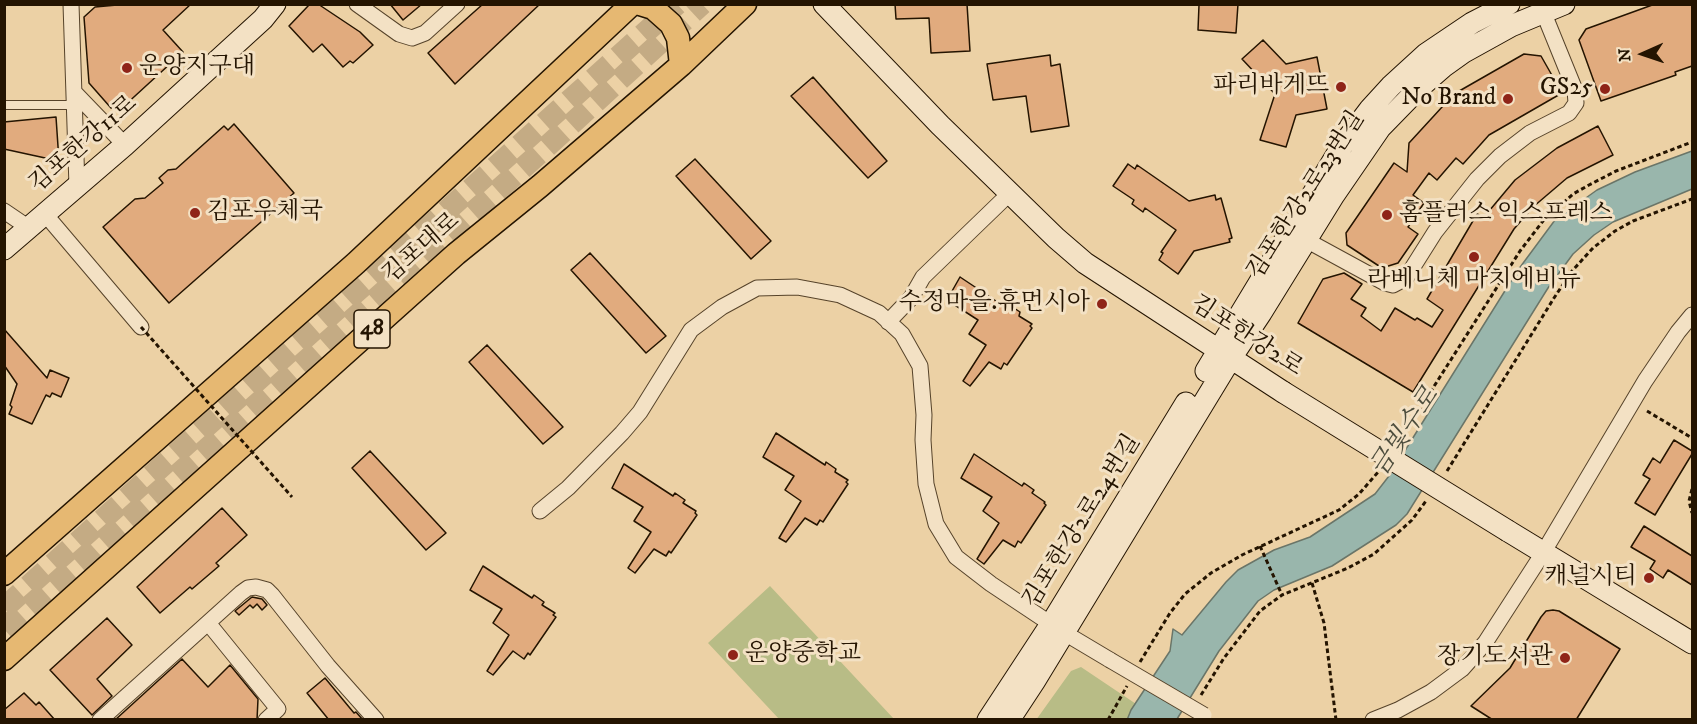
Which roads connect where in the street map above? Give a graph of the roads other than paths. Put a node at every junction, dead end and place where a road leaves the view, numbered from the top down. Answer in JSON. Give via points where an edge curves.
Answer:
{"nodes":[{"id":1,"x":71,"y":4,"type":"edge"},
{"id":2,"x":275,"y":4,"type":"edge"},
{"id":3,"x":357,"y":4,"type":"edge"},
{"id":4,"x":457,"y":4,"type":"edge"},
{"id":5,"x":632,"y":4,"type":"edge"},
{"id":6,"x":640,"y":4,"type":"edge"},
{"id":7,"x":746,"y":4,"type":"edge"},
{"id":8,"x":824,"y":4,"type":"edge"},
{"id":9,"x":1509,"y":4,"type":"edge"},
{"id":10,"x":1564,"y":4,"type":"edge"},
{"id":11,"x":1541,"y":8,"type":"edge"},
{"id":12,"x":681,"y":65,"type":"junction"},
{"id":13,"x":74,"y":98,"type":"junction"},
{"id":14,"x":4,"y":105,"type":"edge"},
{"id":15,"x":125,"y":145,"type":"junction"},
{"id":16,"x":77,"y":187,"type":"junction"},
{"id":17,"x":1009,"y":194,"type":"junction"},
{"id":18,"x":4,"y":212,"type":"edge"},
{"id":19,"x":45,"y":214,"type":"junction"},
{"id":20,"x":29,"y":228,"type":"junction"},
{"id":21,"x":1306,"y":240,"type":"junction"},
{"id":22,"x":4,"y":249,"type":"edge"},
{"id":23,"x":1692,"y":315,"type":"edge"},
{"id":24,"x":888,"y":322,"type":"junction"},
{"id":25,"x":141,"y":327,"type":"road end"},
{"id":26,"x":1225,"y":354,"type":"junction"},
{"id":27,"x":540,"y":511,"type":"dead end"},
{"id":28,"x":1543,"y":553,"type":"junction"},
{"id":29,"x":4,"y":574,"type":"edge"},
{"id":30,"x":208,"y":624,"type":"junction"},
{"id":31,"x":1057,"y":628,"type":"junction"},
{"id":32,"x":1692,"y":643,"type":"edge"},
{"id":33,"x":4,"y":659,"type":"edge"},
{"id":34,"x":1205,"y":712,"type":"edge"},
{"id":35,"x":282,"y":714,"type":"edge"},
{"id":36,"x":100,"y":720,"type":"edge"},
{"id":37,"x":266,"y":720,"type":"edge"},
{"id":38,"x":376,"y":720,"type":"edge"},
{"id":39,"x":988,"y":720,"type":"edge"},
{"id":40,"x":1009,"y":720,"type":"edge"},
{"id":41,"x":1373,"y":720,"type":"edge"}],
"edges":[{"from":1,"to":13,"type":"street"},
{"from":2,"to":15,"type":"street","name":"김포한강11로"},
{"from":3,"to":4,"type":"street","via":[[399,34],[412,38],[425,33]]},
{"from":5,"to":29,"type":"main road","name":"김포대로","number":"48","via":[[356,262]]},
{"from":6,"to":12,"type":"main road","via":[[653,8],[671,24],[678,38]]},
{"from":7,"to":12,"type":"main road","name":"김포대로","number":"48"},
{"from":8,"to":17,"type":"street","name":"김포한강2로"},
{"from":9,"to":26,"type":"street","name":"김포한강2로23번길","via":[[1426,54],[1370,109],[1324,174]]},
{"from":10,"to":11,"type":"street","name":"김포한강2로23번길"},
{"from":11,"to":21,"type":"street","name":"김포한강2로23번길","via":[[1464,52],[1398,108],[1355,163]]},
{"from":11,"to":21,"type":"street","via":[[1575,90],[1576,103],[1569,113],[1522,139],[1477,179],[1435,232],[1406,278],[1393,285],[1385,283]]},
{"from":12,"to":33,"type":"main road","name":"김포대로","number":"48","via":[[456,254]]},
{"from":13,"to":14,"type":"lane"},
{"from":13,"to":15,"type":"street"},
{"from":13,"to":16,"type":"street"},
{"from":15,"to":16,"type":"street","name":"김포한강11로"},
{"from":16,"to":19,"type":"street","name":"김포한강11로"},
{"from":17,"to":24,"type":"street","via":[[923,277],[911,298]]},
{"from":17,"to":26,"type":"street","name":"김포한강2로","via":[[1085,262]]},
{"from":18,"to":20,"type":"street"},
{"from":19,"to":20,"type":"street","name":"김포한강11로"},
{"from":19,"to":25,"type":"street"},
{"from":20,"to":22,"type":"street","name":"김포한강11로"},
{"from":21,"to":26,"type":"street","name":"김포한강2로23번길"},
{"from":23,"to":28,"type":"street","via":[[1645,381]]},
{"from":24,"to":27,"type":"street","via":[[879,313],[840,295],[797,287],[758,288],[722,307],[691,330],[622,434]]},
{"from":24,"to":31,"type":"street","via":[[902,334],[920,366],[926,484],[936,524],[956,557]]},
{"from":26,"to":28,"type":"street","name":"김포한강2로","bridge":true},
{"from":26,"to":31,"type":"street","name":"김포한강2로24번길"},
{"from":28,"to":32,"type":"street","name":"김포한강2로"},
{"from":28,"to":41,"type":"street","via":[[1491,636],[1462,669],[1431,692]]},
{"from":30,"to":35,"type":"street"},
{"from":30,"to":36,"type":"street"},
{"from":30,"to":38,"type":"street","via":[[248,588],[267,590]]},
{"from":31,"to":34,"type":"street","bridge":true},
{"from":31,"to":39,"type":"street","name":"김포한강2로24번길"},
{"from":31,"to":40,"type":"street","name":"김포한강2로24번길"},
{"from":35,"to":37,"type":"street"}]}
